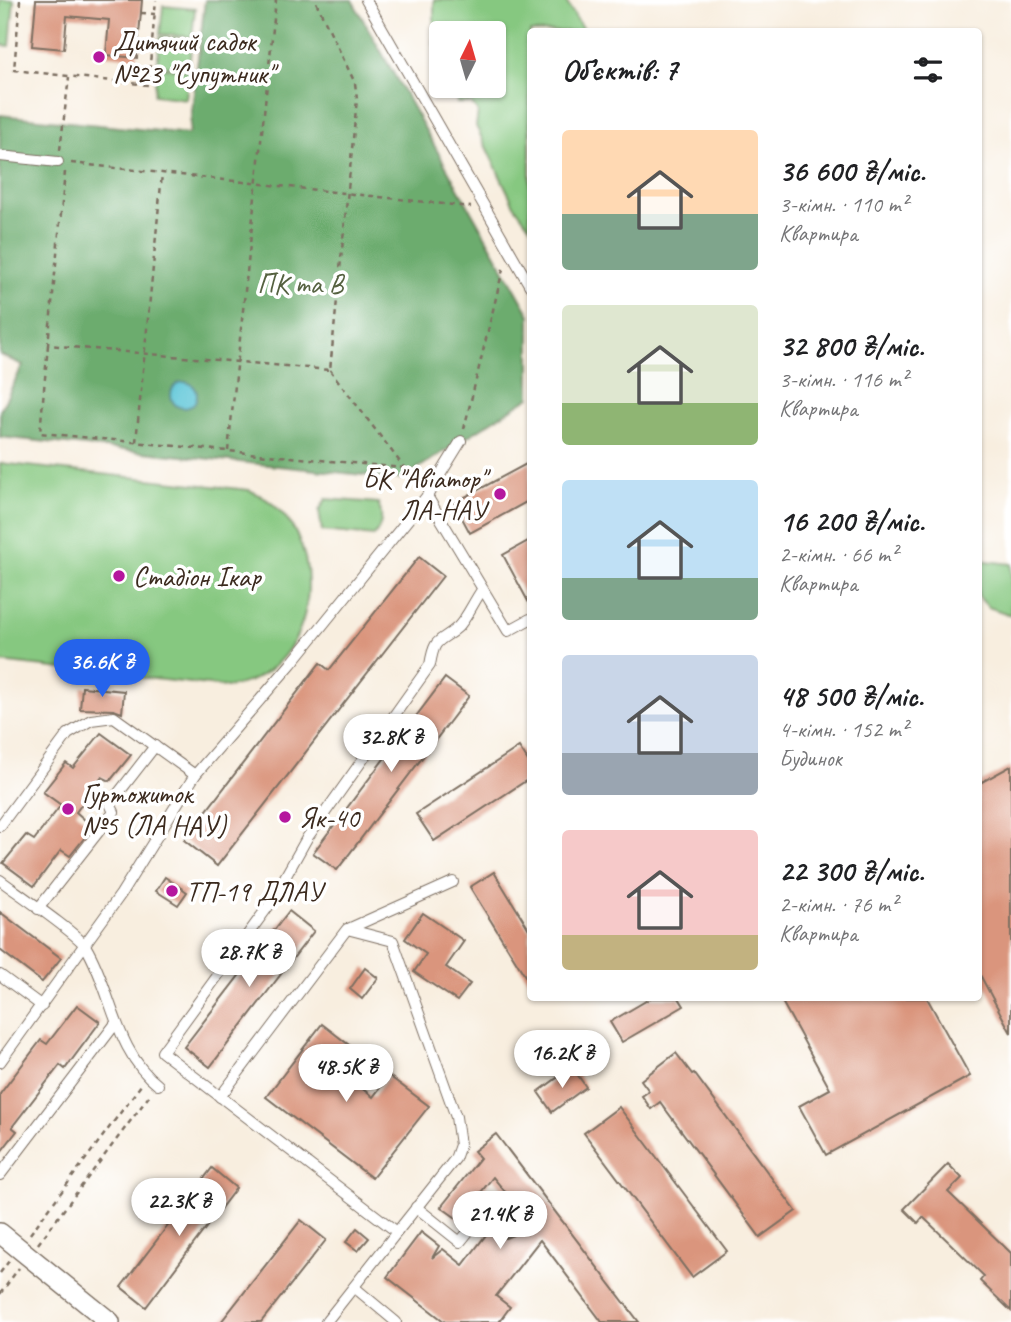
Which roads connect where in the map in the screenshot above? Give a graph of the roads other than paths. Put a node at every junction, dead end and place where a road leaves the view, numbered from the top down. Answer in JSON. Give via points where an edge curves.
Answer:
{"nodes":[{"id":1,"x":366,"y":0,"type":"edge"},
{"id":2,"x":0,"y":156,"type":"edge"},
{"id":3,"x":58,"y":162,"type":"road end"},
{"id":4,"x":527,"y":281,"type":"edge"},
{"id":5,"x":461,"y":441,"type":"road end"},
{"id":6,"x":427,"y":496,"type":"junction"},
{"id":7,"x":482,"y":590,"type":"junction"},
{"id":8,"x":527,"y":621,"type":"edge"},
{"id":9,"x":155,"y":746,"type":"junction"},
{"id":10,"x":195,"y":775,"type":"junction"},
{"id":11,"x":0,"y":825,"type":"edge"},
{"id":12,"x":0,"y":880,"type":"edge"},
{"id":13,"x":453,"y":882,"type":"dead end"},
{"id":14,"x":38,"y":909,"type":"junction"},
{"id":15,"x":347,"y":929,"type":"junction"},
{"id":16,"x":85,"y":945,"type":"junction"},
{"id":17,"x":0,"y":975,"type":"edge"},
{"id":18,"x":42,"y":1006,"type":"junction"},
{"id":19,"x":116,"y":1023,"type":"junction"},
{"id":20,"x":0,"y":1062,"type":"edge"},
{"id":21,"x":158,"y":1085,"type":"road end"},
{"id":22,"x":220,"y":1097,"type":"junction"},
{"id":23,"x":0,"y":1175,"type":"edge"},
{"id":24,"x":416,"y":1207,"type":"junction"},
{"id":25,"x":507,"y":1231,"type":"dead end"},
{"id":26,"x":397,"y":1232,"type":"junction"},
{"id":27,"x":0,"y":1233,"type":"edge"},
{"id":28,"x":354,"y":1287,"type":"junction"},
{"id":29,"x":110,"y":1322,"type":"edge"},
{"id":30,"x":326,"y":1322,"type":"edge"},
{"id":31,"x":396,"y":1322,"type":"edge"}],
"edges":[{"from":1,"to":4,"type":"lane"},
{"from":2,"to":3,"type":"lane"},
{"from":5,"to":6,"type":"lane"},
{"from":6,"to":7,"type":"lane"},
{"from":6,"to":10,"type":"lane"},
{"from":7,"to":8,"type":"lane","via":[[508,631]]},
{"from":7,"to":22,"type":"lane","via":[[458,627],[440,637],[430,665],[307,838],[270,905],[162,1052]]},
{"from":9,"to":10,"type":"lane"},
{"from":9,"to":11,"type":"lane","via":[[114,717],[91,720],[68,734]]},
{"from":9,"to":14,"type":"lane","via":[[110,804],[114,812]]},
{"from":10,"to":16,"type":"lane"},
{"from":12,"to":14,"type":"lane"},
{"from":13,"to":15,"type":"lane"},
{"from":14,"to":16,"type":"lane"},
{"from":15,"to":22,"type":"lane"},
{"from":15,"to":24,"type":"lane","via":[[393,941],[460,1131],[455,1159]]},
{"from":16,"to":18,"type":"lane"},
{"from":16,"to":19,"type":"lane"},
{"from":17,"to":18,"type":"lane"},
{"from":18,"to":20,"type":"lane"},
{"from":19,"to":21,"type":"lane","via":[[148,1077]]},
{"from":19,"to":23,"type":"lane"},
{"from":22,"to":26,"type":"lane"},
{"from":24,"to":25,"type":"lane","via":[[460,1242],[485,1211]]},
{"from":24,"to":26,"type":"lane"},
{"from":26,"to":28,"type":"lane"},
{"from":27,"to":29,"type":"street"},
{"from":28,"to":30,"type":"lane"},
{"from":28,"to":31,"type":"lane"}]}
